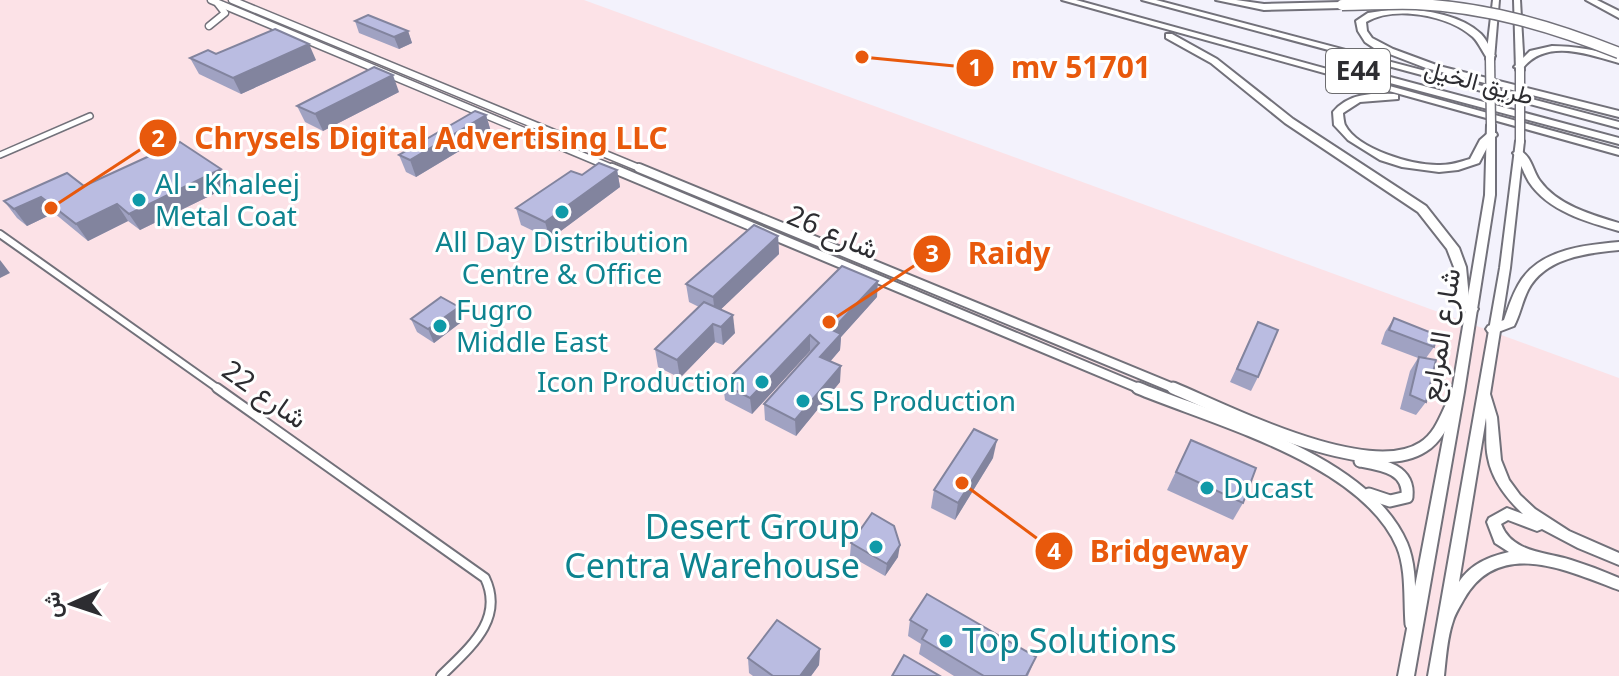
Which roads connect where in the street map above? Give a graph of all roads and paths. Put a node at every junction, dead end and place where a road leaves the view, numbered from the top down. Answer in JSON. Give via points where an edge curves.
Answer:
{"nodes":[{"id":1,"x":232,"y":0,"type":"edge"},
{"id":2,"x":1058,"y":0,"type":"edge"},
{"id":3,"x":1066,"y":0,"type":"edge"},
{"id":4,"x":1097,"y":0,"type":"edge"},
{"id":5,"x":1146,"y":0,"type":"edge"},
{"id":6,"x":1177,"y":0,"type":"edge"},
{"id":7,"x":1219,"y":0,"type":"edge"},
{"id":8,"x":1313,"y":0,"type":"edge"},
{"id":9,"x":1496,"y":0,"type":"edge"},
{"id":10,"x":1517,"y":0,"type":"edge"},
{"id":11,"x":1590,"y":0,"type":"edge"},
{"id":12,"x":213,"y":1,"type":"edge"},
{"id":13,"x":261,"y":12,"type":"junction"},
{"id":14,"x":243,"y":13,"type":"junction"},
{"id":15,"x":1619,"y":15,"type":"edge"},
{"id":16,"x":209,"y":26,"type":"dead end"},
{"id":17,"x":1619,"y":53,"type":"edge"},
{"id":18,"x":1490,"y":57,"type":"junction"},
{"id":19,"x":1619,"y":60,"type":"edge"},
{"id":20,"x":1435,"y":67,"type":"junction"},
{"id":21,"x":1520,"y":68,"type":"junction"},
{"id":22,"x":1439,"y":104,"type":"junction"},
{"id":23,"x":1619,"y":112,"type":"edge"},
{"id":24,"x":90,"y":116,"type":"dead end"},
{"id":25,"x":1619,"y":125,"type":"edge"},
{"id":26,"x":1492,"y":130,"type":"junction"},
{"id":27,"x":1619,"y":141,"type":"edge"},
{"id":28,"x":578,"y":142,"type":"junction"},
{"id":29,"x":1519,"y":147,"type":"junction"},
{"id":30,"x":564,"y":148,"type":"junction"},
{"id":31,"x":1619,"y":154,"type":"edge"},
{"id":32,"x":0,"y":155,"type":"edge"},
{"id":33,"x":1619,"y":227,"type":"edge"},
{"id":34,"x":0,"y":234,"type":"edge"},
{"id":35,"x":1619,"y":246,"type":"edge"},
{"id":36,"x":1570,"y":254,"type":"junction"},
{"id":37,"x":1619,"y":254,"type":"edge"},
{"id":38,"x":1471,"y":309,"type":"junction"},
{"id":39,"x":1493,"y":329,"type":"junction"},
{"id":40,"x":1483,"y":390,"type":"junction"},
{"id":41,"x":1458,"y":392,"type":"junction"},
{"id":42,"x":1304,"y":442,"type":"junction"},
{"id":43,"x":1359,"y":489,"type":"junction"},
{"id":44,"x":1567,"y":538,"type":"junction"},
{"id":45,"x":1529,"y":558,"type":"junction"},
{"id":46,"x":1619,"y":559,"type":"edge"},
{"id":47,"x":1619,"y":584,"type":"edge"},
{"id":48,"x":1445,"y":619,"type":"junction"},
{"id":49,"x":1412,"y":647,"type":"junction"},
{"id":50,"x":441,"y":676,"type":"edge"},
{"id":51,"x":1406,"y":676,"type":"edge"},
{"id":52,"x":1436,"y":676,"type":"edge"}],
"edges":[{"from":1,"to":13,"type":"street","name":"شارع 26"},
{"from":2,"to":38,"type":"highway","via":[[1159,32],[1202,53],[1289,121],[1410,199],[1453,248],[1462,299]]},
{"from":3,"to":22,"type":"highway"},
{"from":4,"to":27,"type":"highway","name":"طريق الخيل","number":"E44"},
{"from":5,"to":25,"type":"highway","name":"طريق الخيل","number":"E44"},
{"from":6,"to":20,"type":"highway"},
{"from":7,"to":8,"type":"highway"},
{"from":7,"to":17,"type":"highway","bridge":true,"via":[[1249,6],[1416,4],[1469,10],[1543,26]]},
{"from":9,"to":18,"type":"main road","name":"شارع المرابع"},
{"from":10,"to":21,"type":"main road","name":"شارع المرابع"},
{"from":11,"to":15,"type":"highway"},
{"from":12,"to":14,"type":"street","name":"شارع 26"},
{"from":12,"to":16,"type":"street","via":[[225,13]]},
{"from":13,"to":14,"type":"street"},
{"from":13,"to":28,"type":"street","name":"شارع 26"},
{"from":14,"to":30,"type":"street","name":"شارع 26"},
{"from":18,"to":20,"type":"highway","via":[[1474,32],[1433,15],[1386,11],[1361,21],[1362,32],[1374,44]]},
{"from":18,"to":26,"type":"main road","name":"شارع المرابع","bridge":true},
{"from":19,"to":21,"type":"highway","via":[[1549,50],[1533,53]]},
{"from":20,"to":23,"type":"highway"},
{"from":21,"to":29,"type":"main road","name":"شارع المرابع","bridge":true},
{"from":22,"to":26,"type":"highway","via":[[1368,97],[1342,106],[1337,118],[1346,134],[1367,149],[1425,168],[1475,161]]},
{"from":22,"to":31,"type":"highway"},
{"from":24,"to":32,"type":"street"},
{"from":26,"to":38,"type":"main road","name":"شارع المرابع","via":[[1491,183]]},
{"from":28,"to":30,"type":"street"},
{"from":28,"to":42,"type":"street","name":"شارع 26"},
{"from":29,"to":33,"type":"highway","via":[[1536,184],[1555,200]]},
{"from":29,"to":39,"type":"main road","name":"شارع المرابع"},
{"from":30,"to":43,"type":"street","name":"شارع 26","via":[[1221,423]]},
{"from":34,"to":50,"type":"street","name":"شارع 22","via":[[479,573],[494,599],[485,628]]},
{"from":35,"to":36,"type":"highway"},
{"from":36,"to":37,"type":"highway"},
{"from":36,"to":39,"type":"highway","via":[[1531,275],[1509,323]]},
{"from":38,"to":41,"type":"main road","name":"شارع المرابع"},
{"from":39,"to":40,"type":"main road","name":"شارع المرابع"},
{"from":40,"to":44,"type":"main road","via":[[1502,478],[1528,511]]},
{"from":40,"to":48,"type":"main road","name":"شارع المرابع"},
{"from":41,"to":42,"type":"street","name":"شارع 26","via":[[1434,439],[1414,452],[1367,456]]},
{"from":41,"to":49,"type":"main road","name":"شارع المرابع"},
{"from":42,"to":43,"type":"street","via":[[1393,469],[1409,489],[1404,499],[1390,501]]},
{"from":43,"to":49,"type":"street","name":"شارع 26","via":[[1389,519],[1401,543],[1408,567]]},
{"from":44,"to":45,"type":"main road","via":[[1514,515],[1496,518],[1500,539]]},
{"from":44,"to":46,"type":"main road"},
{"from":45,"to":47,"type":"main road"},
{"from":45,"to":48,"type":"main road","via":[[1479,570]]},
{"from":48,"to":52,"type":"main road","name":"شارع المرابع"},
{"from":49,"to":51,"type":"main road","name":"شارع المرابع"}]}
